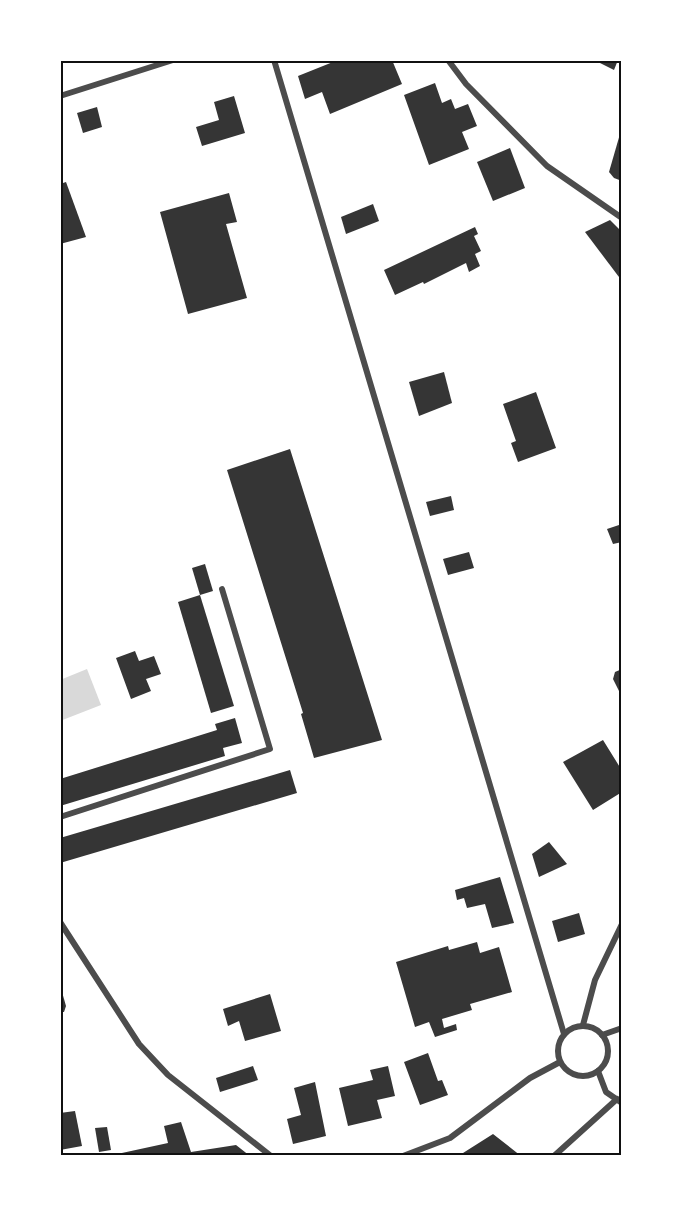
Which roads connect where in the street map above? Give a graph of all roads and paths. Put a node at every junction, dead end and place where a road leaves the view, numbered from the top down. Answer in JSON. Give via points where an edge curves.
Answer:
{"nodes":[{"id":1,"x":173,"y":60,"type":"edge"},
{"id":2,"x":274,"y":60,"type":"edge"},
{"id":3,"x":447,"y":60,"type":"edge"},
{"id":4,"x":60,"y":96,"type":"edge"},
{"id":5,"x":622,"y":218,"type":"edge"},
{"id":6,"x":222,"y":589,"type":"dead end"},
{"id":7,"x":60,"y":817,"type":"edge"},
{"id":8,"x":60,"y":922,"type":"edge"},
{"id":9,"x":622,"y":924,"type":"edge"},
{"id":10,"x":583,"y":1025,"type":"junction"},
{"id":11,"x":622,"y":1028,"type":"edge"},
{"id":12,"x":564,"y":1034,"type":"junction"},
{"id":13,"x":602,"y":1035,"type":"junction"},
{"id":14,"x":560,"y":1062,"type":"junction"},
{"id":15,"x":598,"y":1071,"type":"junction"},
{"id":16,"x":619,"y":1101,"type":"edge"},
{"id":17,"x":271,"y":1156,"type":"edge"},
{"id":18,"x":403,"y":1156,"type":"edge"},
{"id":19,"x":554,"y":1156,"type":"edge"}],
"edges":[{"from":1,"to":4,"type":"street"},
{"from":2,"to":12,"type":"street"},
{"from":3,"to":5,"type":"street","via":[[547,166]]},
{"from":6,"to":7,"type":"street","via":[[270,749]]},
{"from":8,"to":17,"type":"street","via":[[139,1044],[168,1075]]},
{"from":9,"to":10,"type":"street","via":[[595,980]]},
{"from":10,"to":12,"type":"street"},
{"from":10,"to":13,"type":"street"},
{"from":11,"to":13,"type":"street"},
{"from":12,"to":14,"type":"street","via":[[558,1051]]},
{"from":13,"to":15,"type":"street","via":[[608,1054]]},
{"from":14,"to":15,"type":"street","via":[[577,1075]]},
{"from":14,"to":18,"type":"street","via":[[530,1078],[450,1138]]},
{"from":15,"to":16,"type":"street","via":[[606,1092]]},
{"from":16,"to":19,"type":"street"}]}
